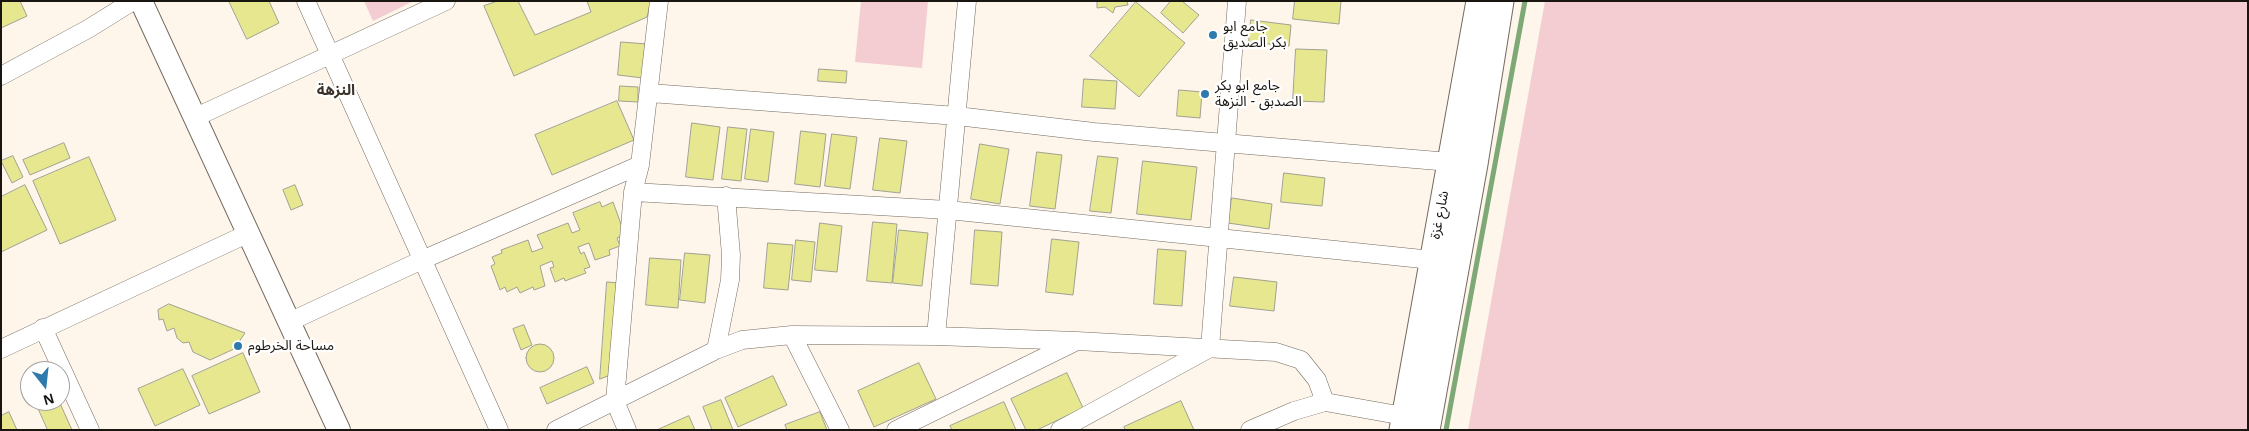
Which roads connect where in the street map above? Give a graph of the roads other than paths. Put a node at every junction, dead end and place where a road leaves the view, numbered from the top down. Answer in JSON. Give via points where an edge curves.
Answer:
{"nodes":[{"id":1,"x":133,"y":1,"type":"edge"},
{"id":2,"x":141,"y":1,"type":"edge"},
{"id":3,"x":306,"y":1,"type":"edge"},
{"id":4,"x":446,"y":1,"type":"edge"},
{"id":5,"x":659,"y":1,"type":"edge"},
{"id":6,"x":968,"y":1,"type":"edge"},
{"id":7,"x":1236,"y":1,"type":"edge"},
{"id":8,"x":1479,"y":1,"type":"edge"},
{"id":9,"x":1501,"y":1,"type":"edge"},
{"id":10,"x":329,"y":55,"type":"junction"},
{"id":11,"x":1,"y":76,"type":"edge"},
{"id":12,"x":650,"y":94,"type":"junction"},
{"id":13,"x":956,"y":116,"type":"junction"},
{"id":14,"x":196,"y":118,"type":"junction"},
{"id":15,"x":1226,"y":143,"type":"junction"},
{"id":16,"x":1450,"y":162,"type":"junction"},
{"id":17,"x":640,"y":165,"type":"junction"},
{"id":18,"x":633,"y":192,"type":"junction"},
{"id":19,"x":726,"y":196,"type":"junction"},
{"id":20,"x":948,"y":210,"type":"junction"},
{"id":21,"x":250,"y":233,"type":"junction"},
{"id":22,"x":1218,"y":238,"type":"junction"},
{"id":23,"x":422,"y":260,"type":"junction"},
{"id":24,"x":1432,"y":260,"type":"junction"},
{"id":25,"x":288,"y":322,"type":"junction"},
{"id":26,"x":43,"y":328,"type":"junction"},
{"id":27,"x":792,"y":335,"type":"junction"},
{"id":28,"x":936,"y":336,"type":"junction"},
{"id":29,"x":1077,"y":341,"type":"junction"},
{"id":30,"x":1210,"y":348,"type":"junction"},
{"id":31,"x":1,"y":349,"type":"edge"},
{"id":32,"x":716,"y":350,"type":"junction"},
{"id":33,"x":615,"y":401,"type":"junction"},
{"id":34,"x":1325,"y":402,"type":"junction"},
{"id":35,"x":1403,"y":423,"type":"edge"},
{"id":36,"x":1428,"y":425,"type":"edge"},
{"id":37,"x":90,"y":430,"type":"edge"},
{"id":38,"x":339,"y":430,"type":"edge"},
{"id":39,"x":499,"y":430,"type":"edge"},
{"id":40,"x":556,"y":430,"type":"edge"},
{"id":41,"x":627,"y":430,"type":"edge"},
{"id":42,"x":840,"y":430,"type":"edge"},
{"id":43,"x":896,"y":430,"type":"edge"},
{"id":44,"x":1060,"y":430,"type":"edge"},
{"id":45,"x":1250,"y":430,"type":"edge"}],
"edges":[{"from":1,"to":11,"type":"street"},
{"from":2,"to":14,"type":"street"},
{"from":3,"to":10,"type":"street"},
{"from":4,"to":10,"type":"street"},
{"from":5,"to":12,"type":"street"},
{"from":6,"to":13,"type":"street"},
{"from":7,"to":15,"type":"street"},
{"from":8,"to":16,"type":"main road","name":"شارع غزة"},
{"from":9,"to":36,"type":"main road","name":"شارع غزة"},
{"from":10,"to":14,"type":"street"},
{"from":10,"to":23,"type":"street"},
{"from":12,"to":13,"type":"street"},
{"from":12,"to":17,"type":"street"},
{"from":13,"to":15,"type":"street"},
{"from":13,"to":20,"type":"street"},
{"from":14,"to":21,"type":"street"},
{"from":15,"to":16,"type":"street"},
{"from":15,"to":22,"type":"street"},
{"from":16,"to":24,"type":"main road","name":"شارع غزة"},
{"from":17,"to":18,"type":"street"},
{"from":17,"to":23,"type":"street"},
{"from":18,"to":19,"type":"street"},
{"from":18,"to":33,"type":"street"},
{"from":19,"to":20,"type":"street"},
{"from":19,"to":32,"type":"street","via":[[730,280]]},
{"from":20,"to":22,"type":"street"},
{"from":20,"to":28,"type":"street"},
{"from":21,"to":25,"type":"street"},
{"from":21,"to":26,"type":"street"},
{"from":22,"to":24,"type":"street"},
{"from":22,"to":30,"type":"street"},
{"from":23,"to":25,"type":"street"},
{"from":23,"to":39,"type":"street"},
{"from":24,"to":35,"type":"main road","name":"شارع غزة"},
{"from":25,"to":38,"type":"street"},
{"from":26,"to":31,"type":"street"},
{"from":26,"to":37,"type":"street"},
{"from":27,"to":28,"type":"street"},
{"from":27,"to":32,"type":"street","via":[[742,340]]},
{"from":27,"to":42,"type":"street"},
{"from":28,"to":29,"type":"street"},
{"from":29,"to":30,"type":"street"},
{"from":29,"to":43,"type":"street"},
{"from":30,"to":34,"type":"street","via":[[1276,352],[1301,360],[1317,380]]},
{"from":30,"to":44,"type":"street"},
{"from":32,"to":33,"type":"street"},
{"from":33,"to":40,"type":"street"},
{"from":33,"to":41,"type":"street"},
{"from":34,"to":35,"type":"street"},
{"from":34,"to":45,"type":"street"},
{"from":35,"to":36,"type":"street"}]}
